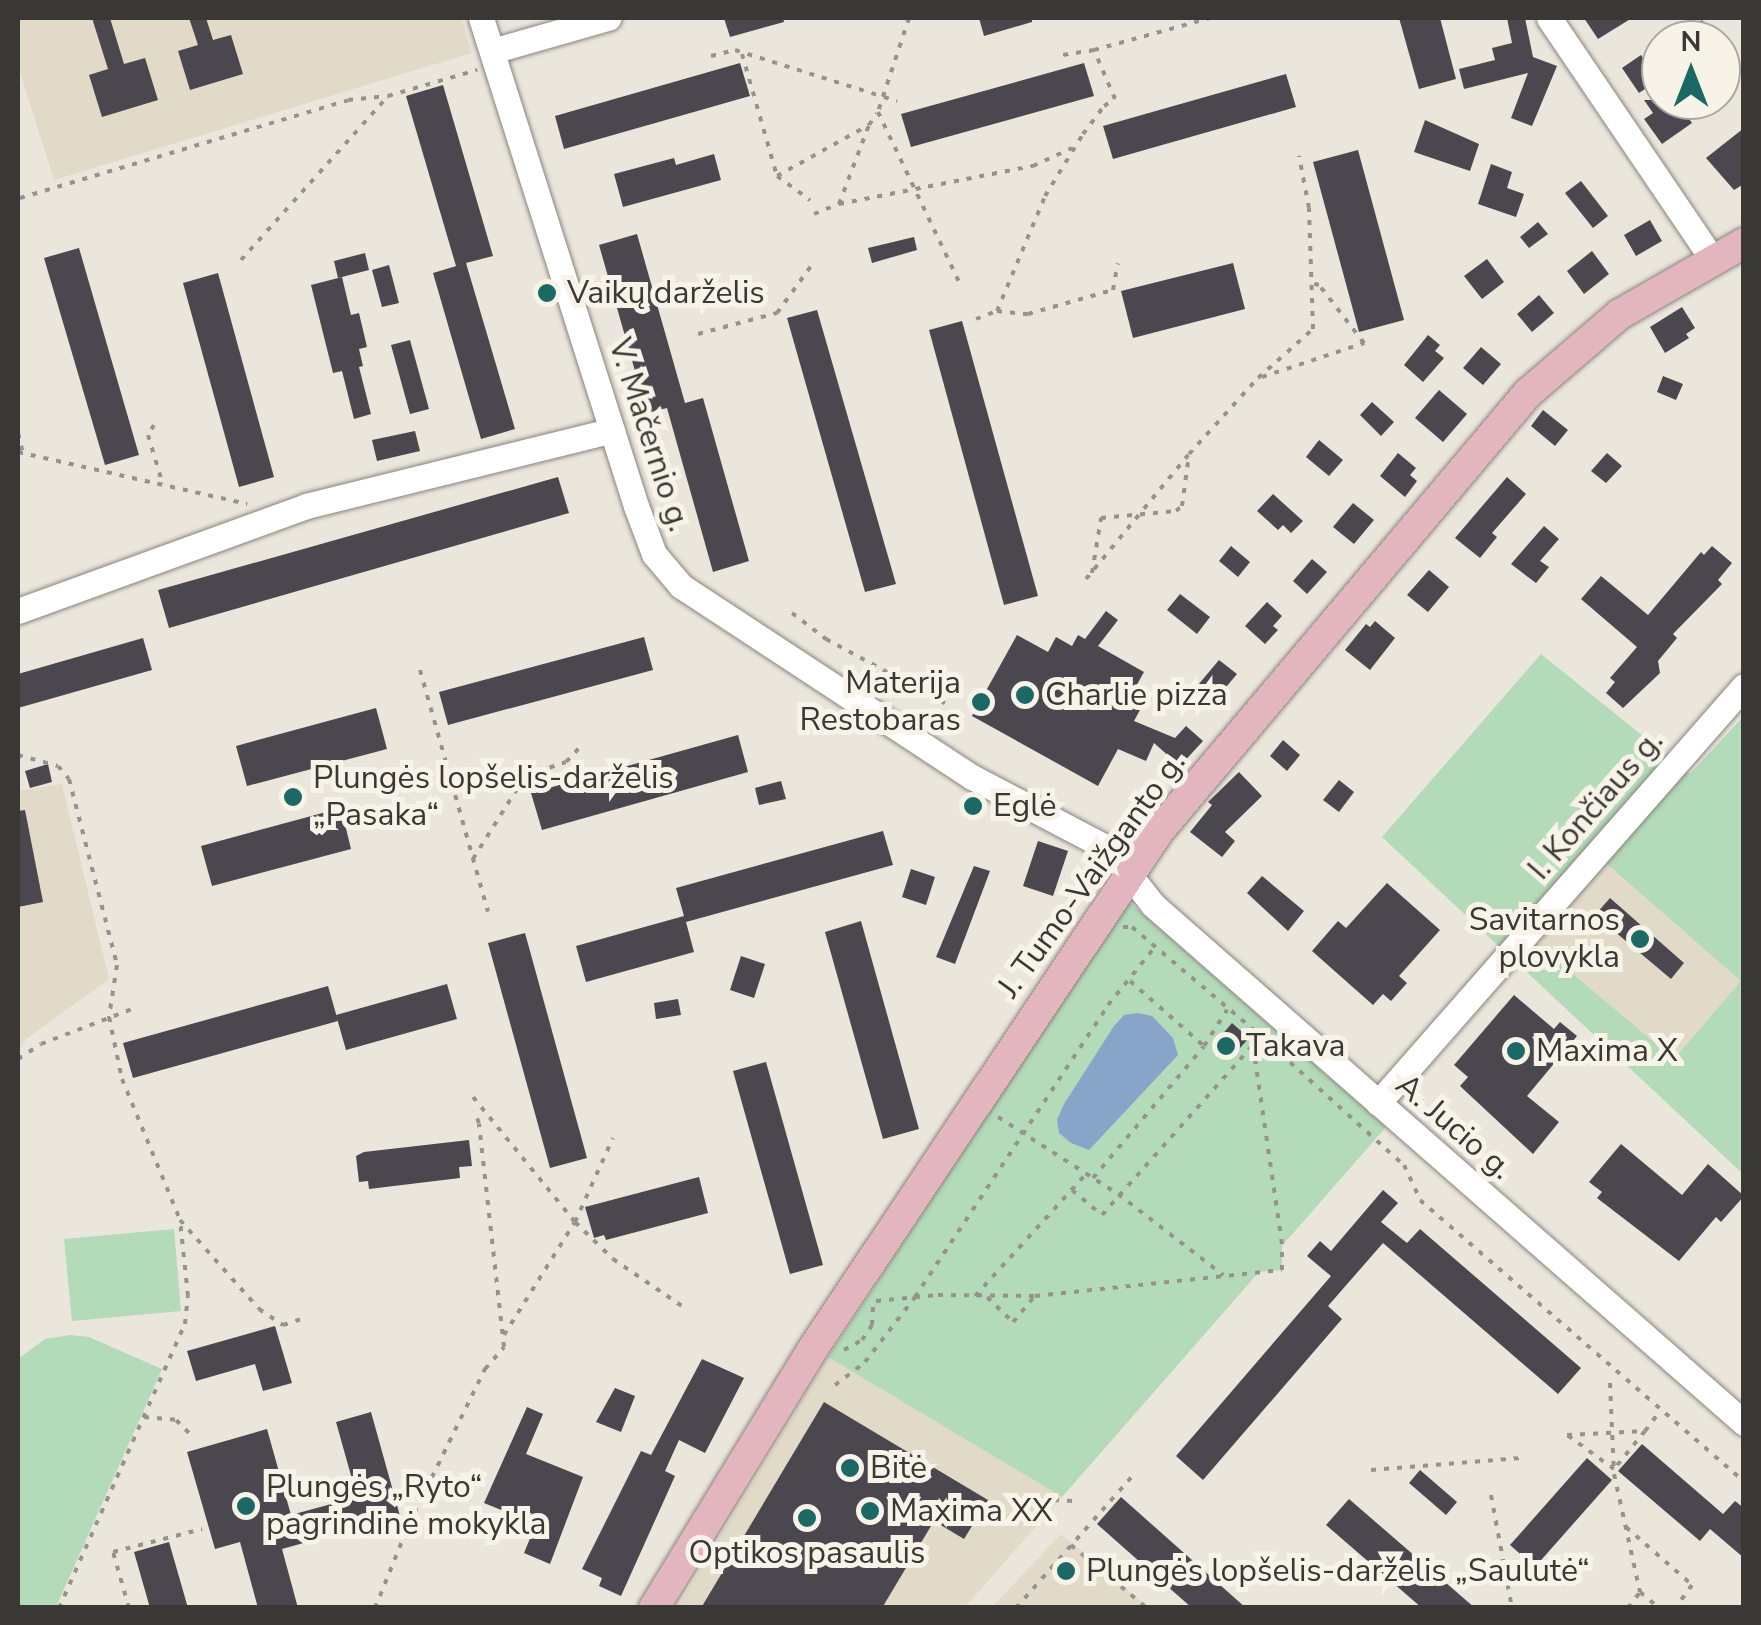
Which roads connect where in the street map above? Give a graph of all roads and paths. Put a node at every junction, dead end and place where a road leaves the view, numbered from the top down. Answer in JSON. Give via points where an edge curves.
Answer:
{"nodes":[{"id":1,"x":481,"y":18,"type":"edge"},
{"id":2,"x":608,"y":18,"type":"edge"},
{"id":3,"x":909,"y":18,"type":"edge"},
{"id":4,"x":1210,"y":18,"type":"edge"},
{"id":5,"x":1549,"y":18,"type":"edge"},
{"id":6,"x":1094,"y":50,"type":"junction"},
{"id":7,"x":742,"y":54,"type":"junction"},
{"id":8,"x":711,"y":56,"type":"dead end"},
{"id":9,"x":1056,"y":56,"type":"dead end"},
{"id":10,"x":494,"y":58,"type":"junction"},
{"id":11,"x":388,"y":96,"type":"junction"},
{"id":12,"x":882,"y":99,"type":"junction"},
{"id":13,"x":897,"y":102,"type":"dead end"},
{"id":14,"x":878,"y":112,"type":"junction"},
{"id":15,"x":870,"y":125,"type":"junction"},
{"id":16,"x":1074,"y":148,"type":"junction"},
{"id":17,"x":1298,"y":156,"type":"dead end"},
{"id":18,"x":777,"y":176,"type":"junction"},
{"id":19,"x":914,"y":189,"type":"junction"},
{"id":20,"x":20,"y":198,"type":"dead end"},
{"id":21,"x":810,"y":200,"type":"dead end"},
{"id":22,"x":839,"y":204,"type":"junction"},
{"id":23,"x":814,"y":214,"type":"dead end"},
{"id":24,"x":1744,"y":243,"type":"edge"},
{"id":25,"x":1712,"y":259,"type":"junction"},
{"id":26,"x":241,"y":260,"type":"dead end"},
{"id":27,"x":1118,"y":264,"type":"dead end"},
{"id":28,"x":811,"y":266,"type":"dead end"},
{"id":29,"x":1312,"y":282,"type":"junction"},
{"id":30,"x":960,"y":284,"type":"dead end"},
{"id":31,"x":997,"y":311,"type":"junction"},
{"id":32,"x":976,"y":320,"type":"dead end"},
{"id":33,"x":698,"y":334,"type":"dead end"},
{"id":34,"x":1258,"y":378,"type":"junction"},
{"id":35,"x":154,"y":426,"type":"dead end"},
{"id":36,"x":612,"y":430,"type":"junction"},
{"id":37,"x":18,"y":433,"type":"edge"},
{"id":38,"x":20,"y":453,"type":"edge"},
{"id":39,"x":1189,"y":454,"type":"junction"},
{"id":40,"x":163,"y":485,"type":"junction"},
{"id":41,"x":288,"y":513,"type":"junction"},
{"id":42,"x":1140,"y":513,"type":"junction"},
{"id":43,"x":1092,"y":573,"type":"junction"},
{"id":44,"x":1086,"y":579,"type":"dead end"},
{"id":45,"x":18,"y":610,"type":"edge"},
{"id":46,"x":792,"y":613,"type":"dead end"},
{"id":47,"x":420,"y":670,"type":"dead end"},
{"id":48,"x":1744,"y":686,"type":"edge"},
{"id":49,"x":952,"y":708,"type":"dead end"},
{"id":50,"x":578,"y":748,"type":"dead end"},
{"id":51,"x":18,"y":755,"type":"edge"},
{"id":52,"x":473,"y":859,"type":"junction"},
{"id":53,"x":1128,"y":873,"type":"junction"},
{"id":54,"x":488,"y":912,"type":"dead end"},
{"id":55,"x":1120,"y":927,"type":"dead end"},
{"id":56,"x":1155,"y":947,"type":"junction"},
{"id":57,"x":1130,"y":982,"type":"junction"},
{"id":58,"x":132,"y":1009,"type":"dead end"},
{"id":59,"x":1228,"y":1010,"type":"junction"},
{"id":60,"x":110,"y":1018,"type":"junction"},
{"id":61,"x":1260,"y":1036,"type":"junction"},
{"id":62,"x":1253,"y":1044,"type":"junction"},
{"id":63,"x":1204,"y":1046,"type":"junction"},
{"id":64,"x":18,"y":1058,"type":"edge"},
{"id":65,"x":473,"y":1097,"type":"dead end"},
{"id":66,"x":1378,"y":1103,"type":"junction"},
{"id":67,"x":474,"y":1111,"type":"dead end"},
{"id":68,"x":996,"y":1116,"type":"dead end"},
{"id":69,"x":1021,"y":1133,"type":"junction"},
{"id":70,"x":613,"y":1138,"type":"dead end"},
{"id":71,"x":1086,"y":1174,"type":"junction"},
{"id":72,"x":1093,"y":1178,"type":"junction"},
{"id":73,"x":1072,"y":1190,"type":"junction"},
{"id":74,"x":1118,"y":1194,"type":"junction"},
{"id":75,"x":180,"y":1220,"type":"junction"},
{"id":76,"x":575,"y":1222,"type":"junction"},
{"id":77,"x":1224,"y":1275,"type":"junction"},
{"id":78,"x":883,"y":1286,"type":"dead end"},
{"id":79,"x":975,"y":1296,"type":"junction"},
{"id":80,"x":986,"y":1296,"type":"junction"},
{"id":81,"x":1035,"y":1296,"type":"junction"},
{"id":82,"x":915,"y":1297,"type":"junction"},
{"id":83,"x":873,"y":1302,"type":"junction"},
{"id":84,"x":682,"y":1306,"type":"dead end"},
{"id":85,"x":305,"y":1318,"type":"dead end"},
{"id":86,"x":502,"y":1337,"type":"junction"},
{"id":87,"x":834,"y":1364,"type":"dead end"},
{"id":88,"x":1610,"y":1383,"type":"dead end"},
{"id":89,"x":835,"y":1385,"type":"dead end"},
{"id":90,"x":1660,"y":1411,"type":"junction"},
{"id":91,"x":144,"y":1416,"type":"junction"},
{"id":92,"x":1744,"y":1423,"type":"edge"},
{"id":93,"x":1645,"y":1430,"type":"junction"},
{"id":94,"x":1612,"y":1434,"type":"junction"},
{"id":95,"x":194,"y":1438,"type":"dead end"},
{"id":96,"x":1522,"y":1458,"type":"dead end"},
{"id":97,"x":1614,"y":1469,"type":"junction"},
{"id":98,"x":1372,"y":1470,"type":"dead end"},
{"id":99,"x":1134,"y":1474,"type":"dead end"},
{"id":100,"x":1744,"y":1482,"type":"edge"},
{"id":101,"x":1491,"y":1495,"type":"dead end"},
{"id":102,"x":1028,"y":1499,"type":"dead end"},
{"id":103,"x":1074,"y":1501,"type":"dead end"},
{"id":104,"x":1626,"y":1527,"type":"junction"},
{"id":105,"x":202,"y":1529,"type":"dead end"},
{"id":106,"x":1071,"y":1545,"type":"junction"},
{"id":107,"x":1640,"y":1592,"type":"junction"},
{"id":108,"x":59,"y":1608,"type":"edge"},
{"id":109,"x":129,"y":1608,"type":"edge"},
{"id":110,"x":375,"y":1608,"type":"edge"},
{"id":111,"x":654,"y":1608,"type":"edge"},
{"id":112,"x":1016,"y":1608,"type":"edge"},
{"id":113,"x":1148,"y":1608,"type":"edge"},
{"id":114,"x":1512,"y":1608,"type":"edge"},
{"id":115,"x":1628,"y":1608,"type":"edge"},
{"id":116,"x":1658,"y":1608,"type":"edge"},
{"id":117,"x":1676,"y":1608,"type":"edge"}],
"edges":[{"from":1,"to":10,"type":"street","name":"V. Mačernio g."},
{"from":2,"to":10,"type":"street"},
{"from":3,"to":12,"type":"path"},
{"from":4,"to":6,"type":"path"},
{"from":5,"to":25,"type":"street"},
{"from":6,"to":9,"type":"path"},
{"from":6,"to":16,"type":"path","via":[[1115,100]]},
{"from":7,"to":8,"type":"path"},
{"from":7,"to":12,"type":"path"},
{"from":7,"to":18,"type":"path"},
{"from":10,"to":11,"type":"path"},
{"from":10,"to":36,"type":"street","name":"V. Mačernio g."},
{"from":11,"to":20,"type":"path","via":[[348,100]]},
{"from":11,"to":26,"type":"path"},
{"from":12,"to":13,"type":"path"},
{"from":12,"to":14,"type":"path"},
{"from":14,"to":15,"type":"path"},
{"from":14,"to":19,"type":"path"},
{"from":15,"to":18,"type":"path"},
{"from":15,"to":22,"type":"path"},
{"from":16,"to":19,"type":"path","via":[[1033,166]]},
{"from":16,"to":31,"type":"path","via":[[1018,252]]},
{"from":17,"to":29,"type":"path","via":[[1309,208]]},
{"from":18,"to":21,"type":"path"},
{"from":19,"to":22,"type":"path"},
{"from":19,"to":30,"type":"path"},
{"from":22,"to":23,"type":"path"},
{"from":24,"to":25,"type":"main road","name":"J. Tumo-Vaižganto g."},
{"from":25,"to":53,"type":"main road","name":"J. Tumo-Vaižganto g.","via":[[1620,314],[1528,393]]},
{"from":27,"to":31,"type":"path","via":[[1113,290],[1028,314]]},
{"from":28,"to":33,"type":"path","via":[[777,313]]},
{"from":29,"to":34,"type":"path","via":[[1313,330]]},
{"from":29,"to":34,"type":"path","via":[[1364,343]]},
{"from":31,"to":32,"type":"path"},
{"from":34,"to":39,"type":"path"},
{"from":35,"to":40,"type":"path","via":[[148,435]]},
{"from":36,"to":41,"type":"street"},
{"from":36,"to":53,"type":"street","name":"V. Mačernio g.","via":[[654,554],[681,586],[972,777],[1109,849]]},
{"from":37,"to":38,"type":"path"},
{"from":38,"to":40,"type":"path"},
{"from":39,"to":42,"type":"path"},
{"from":39,"to":42,"type":"path","via":[[1182,506]]},
{"from":40,"to":41,"type":"path"},
{"from":41,"to":45,"type":"street"},
{"from":42,"to":43,"type":"path"},
{"from":42,"to":43,"type":"path","via":[[1101,518]]},
{"from":43,"to":44,"type":"path"},
{"from":46,"to":49,"type":"path"},
{"from":47,"to":52,"type":"path"},
{"from":48,"to":66,"type":"street","name":"I. Končiaus g."},
{"from":50,"to":52,"type":"path","via":[[566,762],[525,776]]},
{"from":51,"to":60,"type":"path","via":[[58,766],[68,779],[118,966]]},
{"from":52,"to":54,"type":"path"},
{"from":53,"to":66,"type":"street","name":"A. Jucio g.","via":[[1153,905]]},
{"from":53,"to":111,"type":"main road","name":"J. Tumo-Vaižganto g.","via":[[802,1367]]},
{"from":55,"to":56,"type":"path","via":[[1132,927]]},
{"from":56,"to":57,"type":"path"},
{"from":56,"to":59,"type":"path"},
{"from":57,"to":63,"type":"path"},
{"from":57,"to":69,"type":"path"},
{"from":58,"to":60,"type":"path"},
{"from":59,"to":61,"type":"path"},
{"from":59,"to":63,"type":"path"},
{"from":60,"to":64,"type":"path"},
{"from":60,"to":75,"type":"path","via":[[122,1079]]},
{"from":61,"to":62,"type":"path"},
{"from":61,"to":90,"type":"path","via":[[1404,1165],[1420,1200]]},
{"from":62,"to":74,"type":"path"},
{"from":62,"to":77,"type":"path","via":[[1282,1270]]},
{"from":63,"to":72,"type":"path"},
{"from":65,"to":76,"type":"path"},
{"from":66,"to":92,"type":"street","name":"A. Jucio g."},
{"from":67,"to":86,"type":"path"},
{"from":68,"to":69,"type":"path"},
{"from":69,"to":71,"type":"path"},
{"from":69,"to":82,"type":"path"},
{"from":70,"to":76,"type":"path"},
{"from":71,"to":72,"type":"path"},
{"from":71,"to":73,"type":"path"},
{"from":72,"to":74,"type":"path"},
{"from":73,"to":74,"type":"path","via":[[1102,1215]]},
{"from":73,"to":79,"type":"path"},
{"from":74,"to":77,"type":"path"},
{"from":75,"to":85,"type":"path","via":[[259,1309],[282,1325]]},
{"from":75,"to":91,"type":"path","via":[[185,1324]]},
{"from":76,"to":84,"type":"path"},
{"from":76,"to":86,"type":"path"},
{"from":77,"to":81,"type":"path"},
{"from":78,"to":83,"type":"path"},
{"from":79,"to":80,"type":"path"},
{"from":79,"to":82,"type":"path"},
{"from":80,"to":81,"type":"path"},
{"from":80,"to":81,"type":"path","via":[[1013,1322]]},
{"from":82,"to":83,"type":"path"},
{"from":82,"to":89,"type":"path","via":[[865,1362]]},
{"from":83,"to":87,"type":"path","via":[[872,1325]]},
{"from":86,"to":110,"type":"path","via":[[504,1347],[485,1368]]},
{"from":88,"to":94,"type":"path"},
{"from":90,"to":93,"type":"path"},
{"from":90,"to":100,"type":"path"},
{"from":91,"to":95,"type":"path","via":[[176,1420]]},
{"from":91,"to":108,"type":"path"},
{"from":93,"to":94,"type":"path"},
{"from":93,"to":97,"type":"path"},
{"from":94,"to":97,"type":"path"},
{"from":94,"to":97,"type":"path","via":[[1567,1435]]},
{"from":96,"to":98,"type":"path"},
{"from":97,"to":104,"type":"path"},
{"from":99,"to":106,"type":"path"},
{"from":101,"to":114,"type":"path"},
{"from":102,"to":103,"type":"path"},
{"from":104,"to":107,"type":"path"},
{"from":104,"to":117,"type":"path","via":[[1692,1584]]},
{"from":105,"to":109,"type":"path","via":[[113,1552]]},
{"from":106,"to":112,"type":"path"},
{"from":106,"to":113,"type":"path"},
{"from":107,"to":115,"type":"path"},
{"from":107,"to":116,"type":"path"}]}
